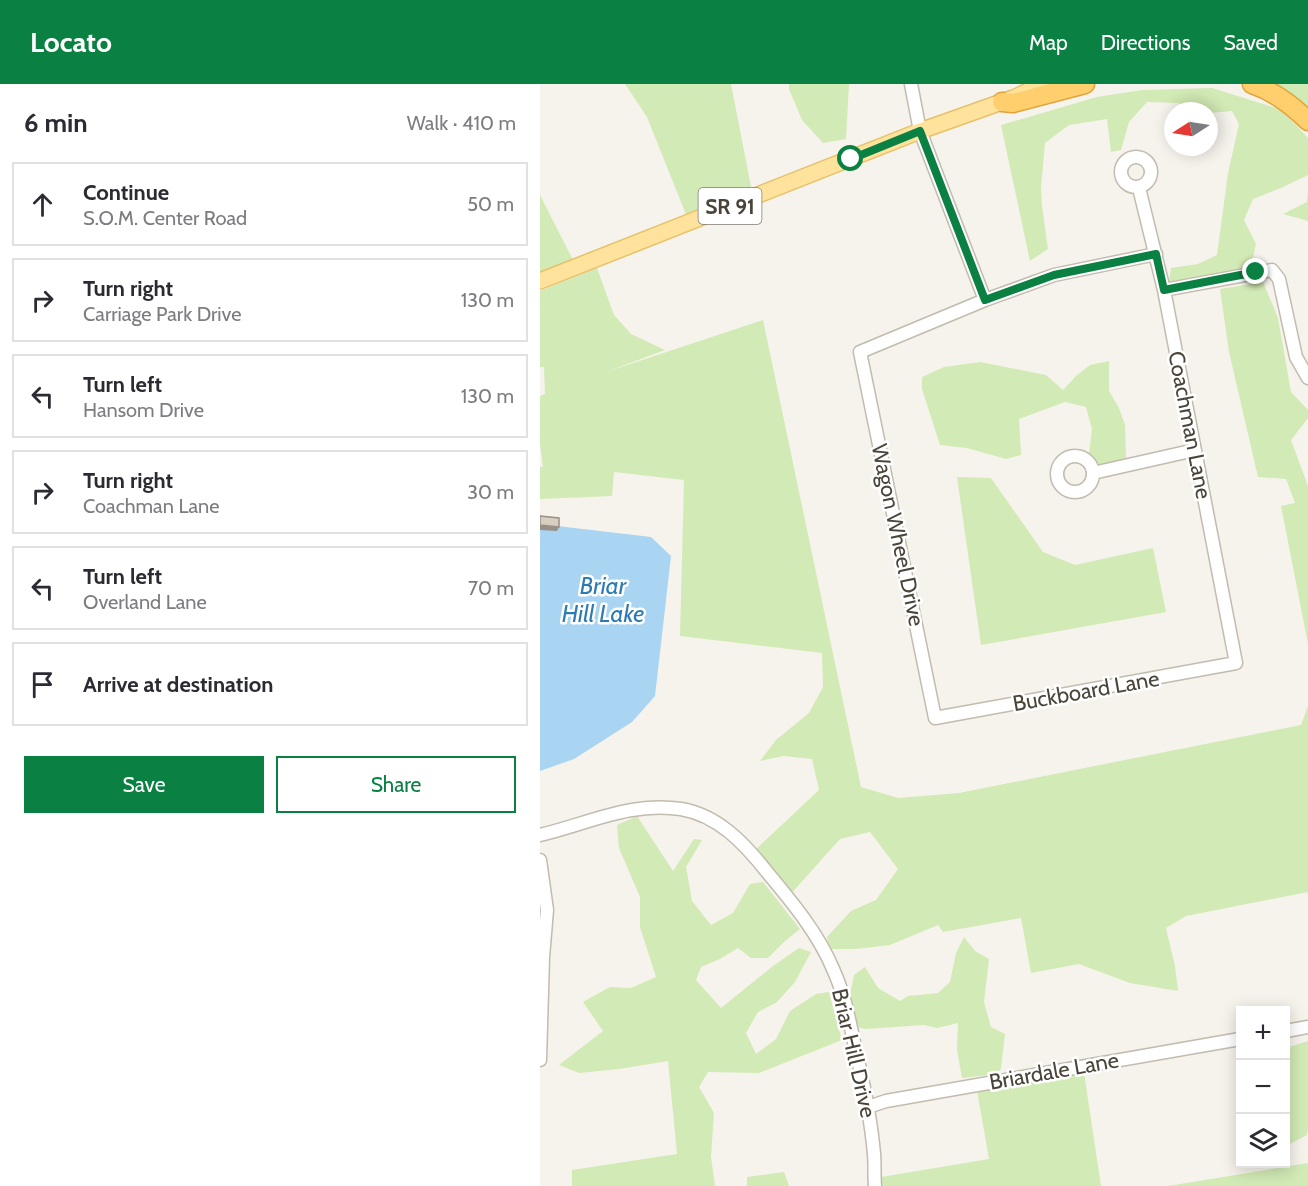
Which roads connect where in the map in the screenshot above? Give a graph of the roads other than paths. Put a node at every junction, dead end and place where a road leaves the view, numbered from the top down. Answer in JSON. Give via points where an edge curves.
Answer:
{"nodes":[{"id":1,"x":911,"y":84,"type":"edge"},
{"id":2,"x":1042,"y":84,"type":"edge"},
{"id":3,"x":1063,"y":84,"type":"edge"},
{"id":4,"x":1084,"y":84,"type":"edge"},
{"id":5,"x":1252,"y":84,"type":"edge"},
{"id":6,"x":1006,"y":101,"type":"junction"},
{"id":7,"x":1308,"y":121,"type":"edge"},
{"id":8,"x":920,"y":131,"type":"junction"},
{"id":9,"x":1139,"y":188,"type":"dead end"},
{"id":10,"x":1156,"y":254,"type":"junction"},
{"id":11,"x":540,"y":280,"type":"edge"},
{"id":12,"x":1164,"y":290,"type":"junction"},
{"id":13,"x":985,"y":300,"type":"junction"},
{"id":14,"x":1308,"y":378,"type":"edge"},
{"id":15,"x":1195,"y":450,"type":"junction"},
{"id":16,"x":1093,"y":473,"type":"dead end"},
{"id":17,"x":1236,"y":663,"type":"joint"},
{"id":18,"x":935,"y":718,"type":"joint"},
{"id":19,"x":540,"y":835,"type":"edge"},
{"id":20,"x":540,"y":860,"type":"edge"},
{"id":21,"x":1308,"y":1028,"type":"edge"},
{"id":22,"x":1290,"y":1030,"type":"edge"},
{"id":23,"x":1236,"y":1040,"type":"edge"},
{"id":24,"x":540,"y":1060,"type":"edge"},
{"id":25,"x":868,"y":1107,"type":"junction"},
{"id":26,"x":875,"y":1186,"type":"edge"}],
"edges":[{"from":1,"to":8,"type":"street"},
{"from":2,"to":6,"type":"main road","number":"SR 91"},
{"from":3,"to":6,"type":"main road","number":"SR 91"},
{"from":4,"to":6,"type":"highway","via":[[1013,103]]},
{"from":5,"to":7,"type":"highway","via":[[1262,87]]},
{"from":6,"to":8,"type":"main road","number":"SR 91"},
{"from":8,"to":11,"type":"main road","number":"SR 91"},
{"from":8,"to":13,"type":"street"},
{"from":9,"to":10,"type":"street","name":"Coachman Lane"},
{"from":10,"to":12,"type":"street","name":"Coachman Lane"},
{"from":10,"to":13,"type":"street","via":[[1054,275]]},
{"from":12,"to":14,"type":"street","via":[[1272,270],[1279,279],[1296,357]]},
{"from":12,"to":15,"type":"street","name":"Coachman Lane"},
{"from":13,"to":18,"type":"street","name":"Wagon Wheel Drive","via":[[861,352]]},
{"from":15,"to":16,"type":"street"},
{"from":15,"to":17,"type":"street","name":"Coachman Lane"},
{"from":17,"to":18,"type":"street","name":"Buckboard Lane"},
{"from":19,"to":25,"type":"street","name":"Briar Hill Drive","via":[[648,806],[683,809],[710,819],[731,833],[799,911],[833,968],[845,1000]]},
{"from":20,"to":24,"type":"street","via":[[547,910]]},
{"from":21,"to":22,"type":"street"},
{"from":23,"to":25,"type":"street","name":"Briardale Lane"},
{"from":25,"to":26,"type":"street","name":"Briar Hill Drive"}]}
